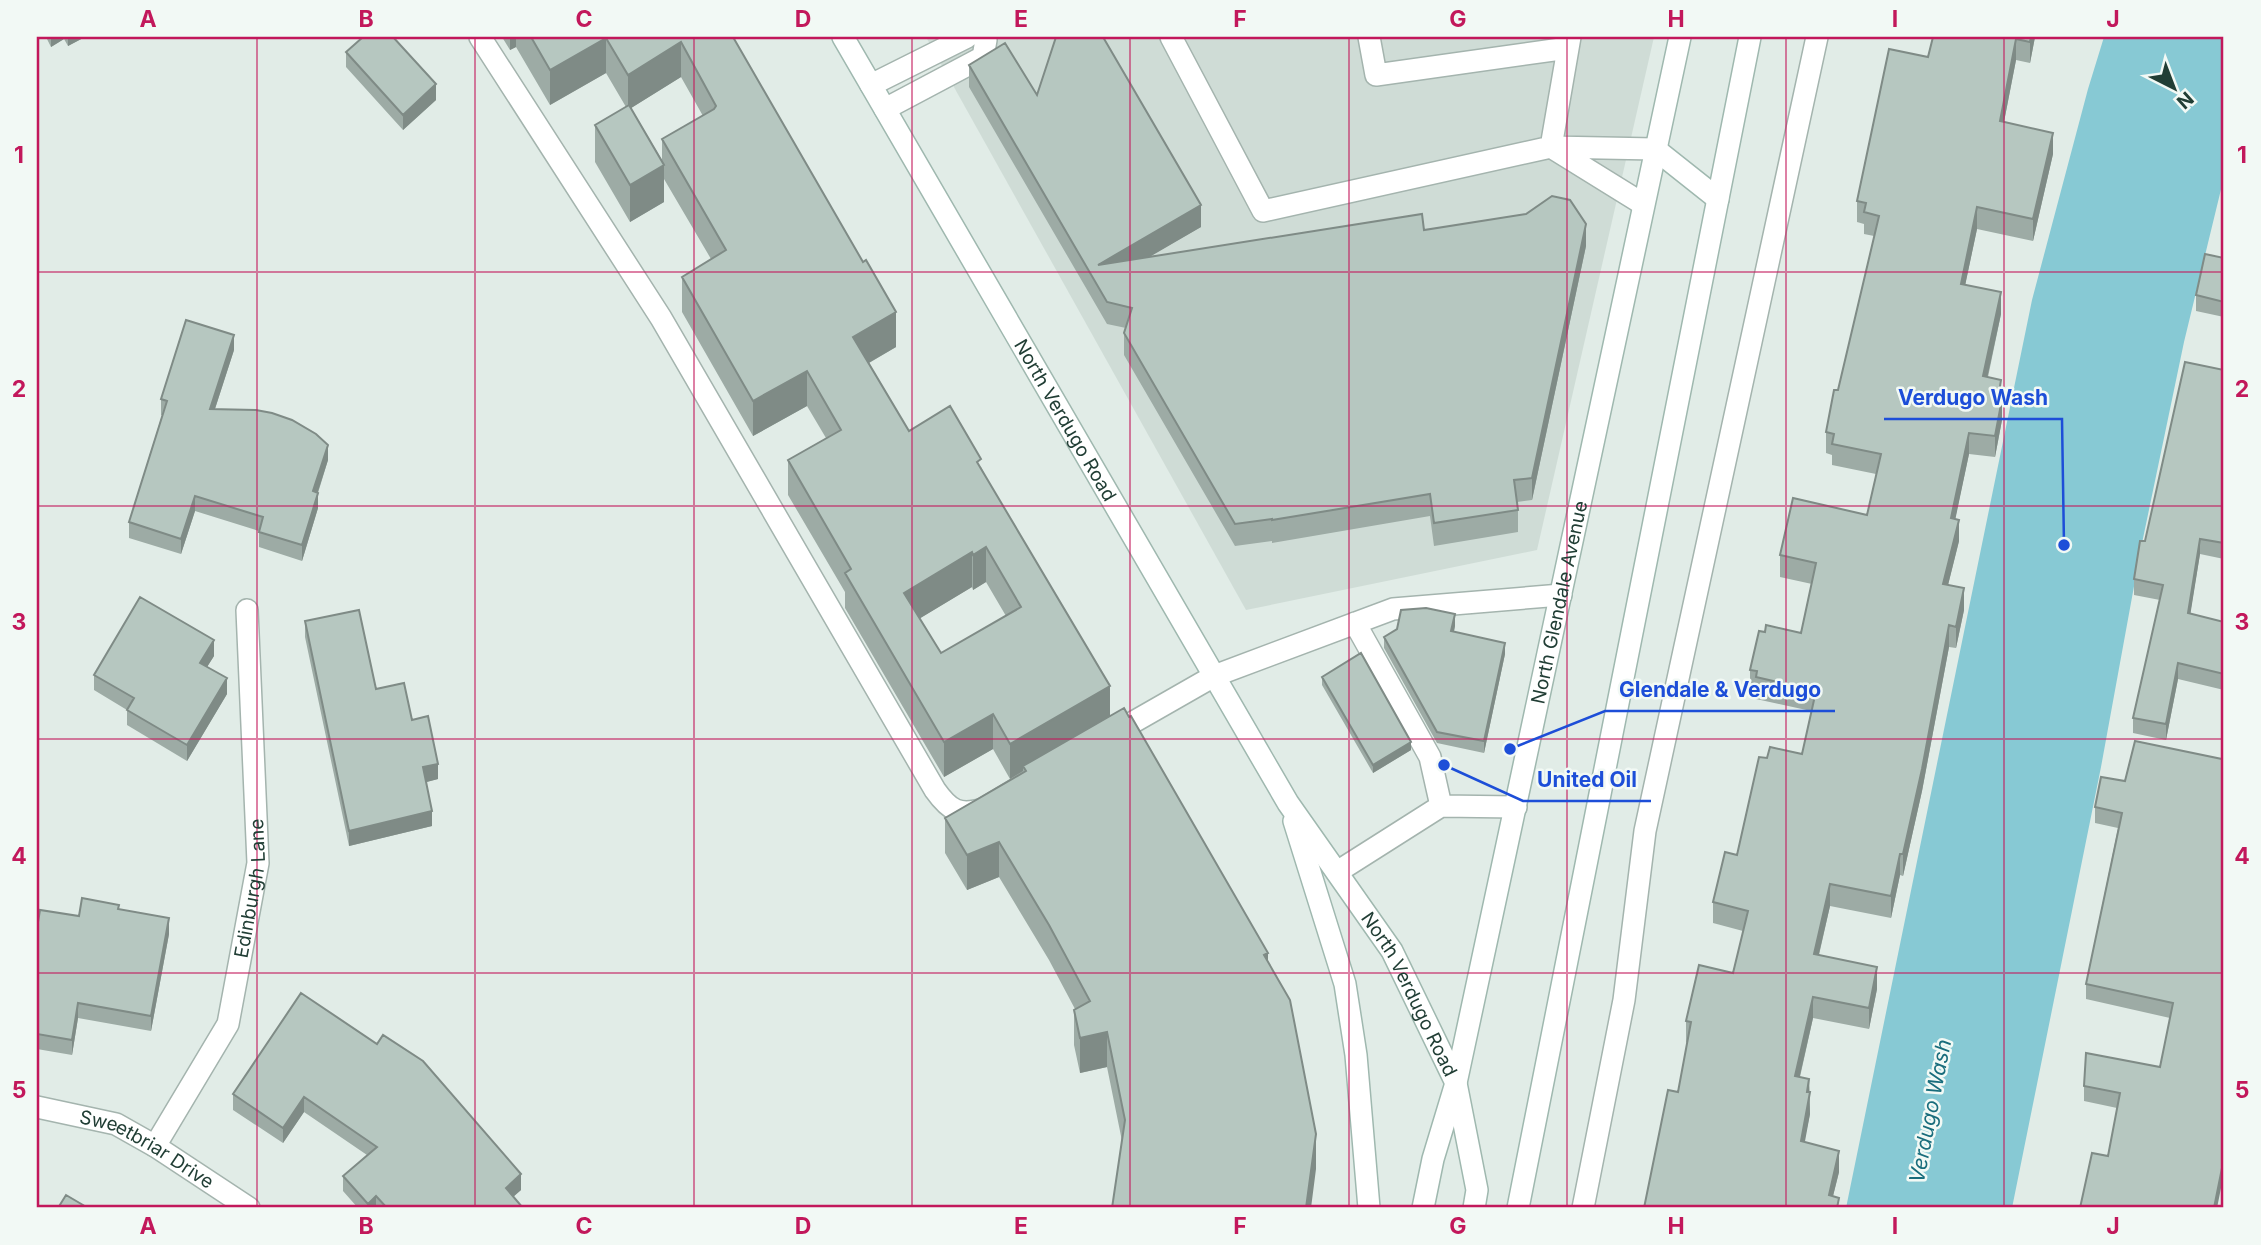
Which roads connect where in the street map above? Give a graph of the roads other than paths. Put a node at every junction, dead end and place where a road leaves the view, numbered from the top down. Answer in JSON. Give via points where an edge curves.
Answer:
{"nodes":[{"id":1,"x":480,"y":37,"type":"edge"},
{"id":2,"x":844,"y":37,"type":"edge"},
{"id":3,"x":1171,"y":37,"type":"edge"},
{"id":4,"x":1368,"y":37,"type":"edge"},
{"id":5,"x":1680,"y":37,"type":"edge"},
{"id":6,"x":1750,"y":37,"type":"edge"},
{"id":7,"x":1817,"y":37,"type":"edge"},
{"id":8,"x":982,"y":38,"type":"edge"},
{"id":9,"x":1569,"y":43,"type":"edge"},
{"id":10,"x":871,"y":85,"type":"junction"},
{"id":11,"x":885,"y":109,"type":"junction"},
{"id":12,"x":1551,"y":147,"type":"junction"},
{"id":13,"x":1655,"y":149,"type":"junction"},
{"id":14,"x":1718,"y":199,"type":"junction"},
{"id":15,"x":1643,"y":204,"type":"junction"},
{"id":16,"x":1560,"y":595,"type":"junction"},
{"id":17,"x":247,"y":610,"type":"dead end"},
{"id":18,"x":1355,"y":623,"type":"junction"},
{"id":19,"x":1214,"y":676,"type":"junction"},
{"id":20,"x":1088,"y":748,"type":"edge"},
{"id":21,"x":1007,"y":795,"type":"edge"},
{"id":22,"x":1288,"y":803,"type":"junction"},
{"id":23,"x":1441,"y":806,"type":"junction"},
{"id":24,"x":1516,"y":807,"type":"junction"},
{"id":25,"x":1337,"y":873,"type":"junction"},
{"id":26,"x":1456,"y":1083,"type":"junction"},
{"id":27,"x":37,"y":1107,"type":"edge"},
{"id":28,"x":155,"y":1146,"type":"junction"},
{"id":29,"x":249,"y":1208,"type":"edge"},
{"id":30,"x":1369,"y":1208,"type":"edge"},
{"id":31,"x":1423,"y":1208,"type":"edge"},
{"id":32,"x":1474,"y":1208,"type":"edge"},
{"id":33,"x":1518,"y":1208,"type":"edge"},
{"id":34,"x":1583,"y":1208,"type":"edge"}],
"edges":[{"from":1,"to":21,"type":"main road","via":[[661,318],[939,796],[956,811],[969,813]]},
{"from":2,"to":10,"type":"main road","name":"North Verdugo Road"},
{"from":3,"to":12,"type":"main road","via":[[1263,211]]},
{"from":4,"to":9,"type":"main road","via":[[1376,75]]},
{"from":5,"to":13,"type":"main road","name":"North Glendale Avenue"},
{"from":6,"to":14,"type":"main road"},
{"from":7,"to":34,"type":"main road","via":[[1645,831],[1624,1000]]},
{"from":8,"to":10,"type":"main road"},
{"from":8,"to":11,"type":"main road","via":[[983,57]]},
{"from":9,"to":12,"type":"main road"},
{"from":10,"to":11,"type":"main road","name":"North Verdugo Road"},
{"from":11,"to":19,"type":"main road","name":"North Verdugo Road"},
{"from":12,"to":13,"type":"main road"},
{"from":12,"to":15,"type":"main road"},
{"from":13,"to":14,"type":"main road"},
{"from":13,"to":15,"type":"main road","name":"North Glendale Avenue"},
{"from":14,"to":33,"type":"main road"},
{"from":15,"to":16,"type":"main road","name":"North Glendale Avenue"},
{"from":16,"to":18,"type":"main road","via":[[1393,609]]},
{"from":16,"to":24,"type":"main road","name":"North Glendale Avenue"},
{"from":17,"to":28,"type":"main road","name":"Edinburgh Lane","via":[[258,863],[228,1024]]},
{"from":18,"to":19,"type":"main road"},
{"from":18,"to":23,"type":"main road","via":[[1430,757]]},
{"from":19,"to":20,"type":"main road"},
{"from":19,"to":22,"type":"main road","name":"North Verdugo Road"},
{"from":22,"to":25,"type":"main road","name":"North Verdugo Road"},
{"from":22,"to":30,"type":"main road","name":"North Verdugo Road","via":[[1345,984]]},
{"from":23,"to":24,"type":"main road"},
{"from":23,"to":25,"type":"main road"},
{"from":24,"to":26,"type":"main road","name":"North Glendale Avenue"},
{"from":25,"to":26,"type":"main road","name":"North Verdugo Road","via":[[1392,951]]},
{"from":26,"to":31,"type":"main road","name":"North Glendale Avenue"},
{"from":26,"to":32,"type":"main road","name":"North Verdugo Road","via":[[1477,1190]]},
{"from":27,"to":28,"type":"main road","name":"Sweetbriar Drive","via":[[116,1124]]},
{"from":28,"to":29,"type":"main road","name":"Sweetbriar Drive"}]}
